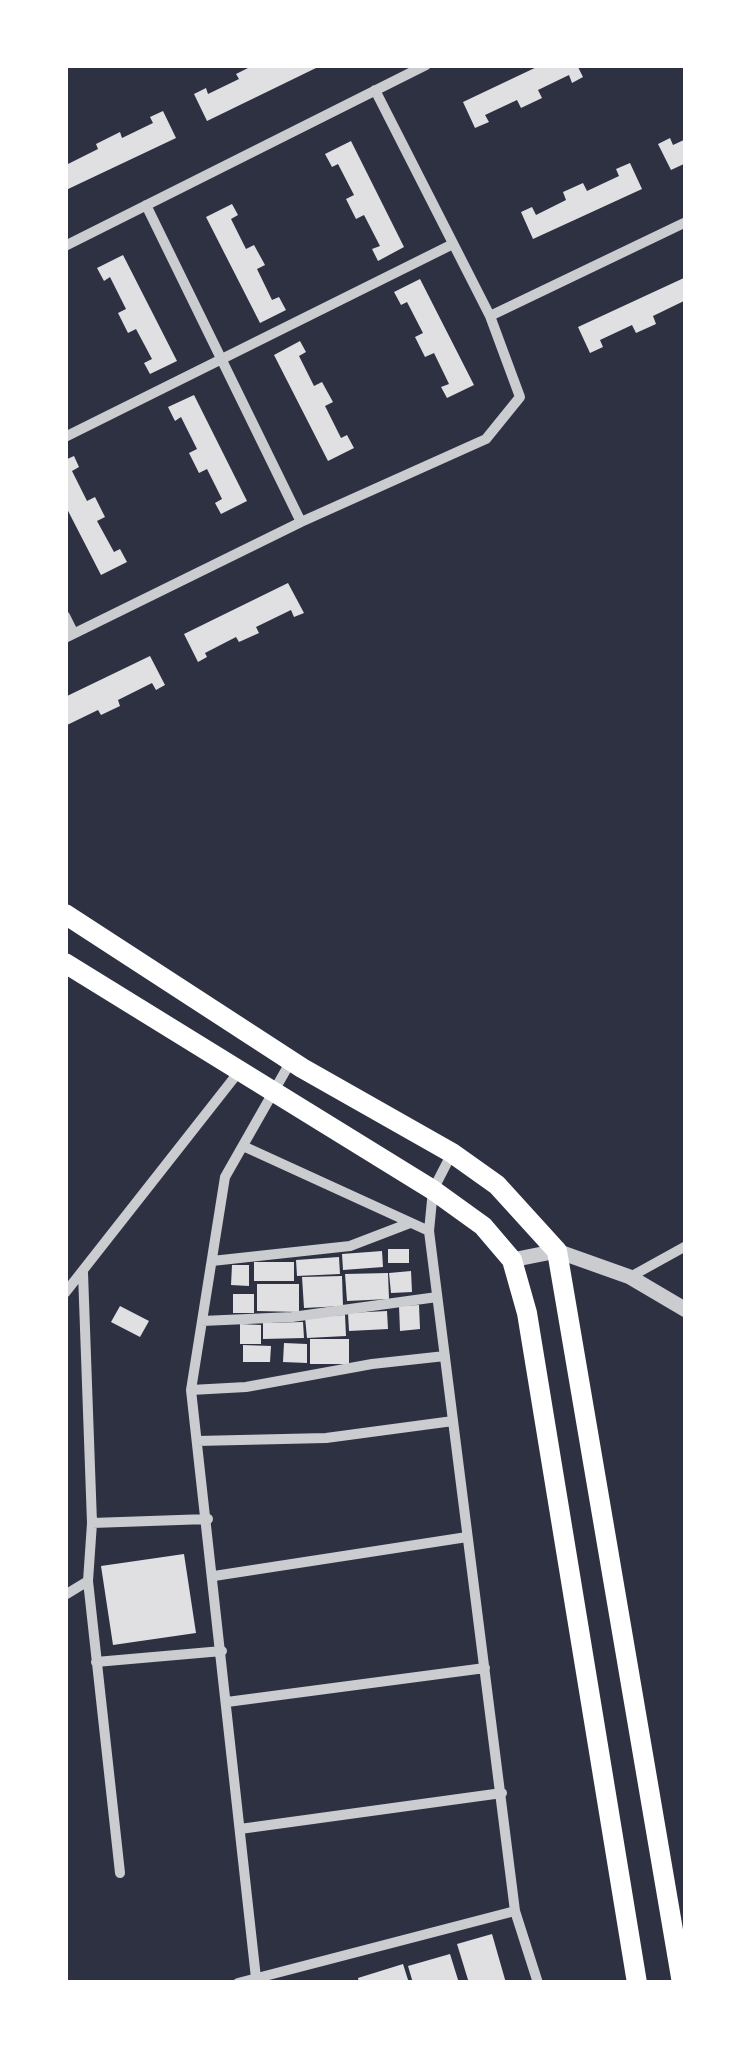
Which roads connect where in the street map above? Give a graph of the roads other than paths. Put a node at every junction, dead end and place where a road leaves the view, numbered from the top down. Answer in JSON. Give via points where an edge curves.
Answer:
{"nodes":[{"id":1,"x":426,"y":65,"type":"edge"},
{"id":2,"x":375,"y":90,"type":"junction"},
{"id":3,"x":146,"y":205,"type":"junction"},
{"id":4,"x":684,"y":226,"type":"edge"},
{"id":5,"x":454,"y":244,"type":"junction"},
{"id":6,"x":65,"y":246,"type":"edge"},
{"id":7,"x":490,"y":316,"type":"junction"},
{"id":8,"x":221,"y":360,"type":"junction"},
{"id":9,"x":65,"y":437,"type":"edge"},
{"id":10,"x":301,"y":522,"type":"junction"},
{"id":11,"x":65,"y":616,"type":"edge"},
{"id":12,"x":69,"y":635,"type":"edge"},
{"id":13,"x":65,"y":914,"type":"edge"},
{"id":14,"x":65,"y":963,"type":"edge"},
{"id":15,"x":291,"y":1061,"type":"junction"},
{"id":16,"x":241,"y":1069,"type":"junction"},
{"id":17,"x":274,"y":1090,"type":"junction"},
{"id":18,"x":243,"y":1146,"type":"junction"},
{"id":19,"x":452,"y":1153,"type":"junction"},
{"id":20,"x":433,"y":1190,"type":"junction"},
{"id":21,"x":410,"y":1222,"type":"junction"},
{"id":22,"x":429,"y":1231,"type":"junction"},
{"id":23,"x":686,"y":1246,"type":"edge"},
{"id":24,"x":558,"y":1251,"type":"junction"},
{"id":25,"x":512,"y":1260,"type":"junction"},
{"id":26,"x":212,"y":1261,"type":"junction"},
{"id":27,"x":83,"y":1272,"type":"junction"},
{"id":28,"x":630,"y":1276,"type":"junction"},
{"id":29,"x":65,"y":1293,"type":"edge"},
{"id":30,"x":437,"y":1297,"type":"junction"},
{"id":31,"x":686,"y":1310,"type":"edge"},
{"id":32,"x":202,"y":1321,"type":"junction"},
{"id":33,"x":445,"y":1356,"type":"junction"},
{"id":34,"x":191,"y":1390,"type":"junction"},
{"id":35,"x":453,"y":1421,"type":"junction"},
{"id":36,"x":197,"y":1441,"type":"junction"},
{"id":37,"x":208,"y":1520,"type":"junction"},
{"id":38,"x":92,"y":1523,"type":"junction"},
{"id":39,"x":467,"y":1537,"type":"junction"},
{"id":40,"x":214,"y":1576,"type":"junction"},
{"id":41,"x":88,"y":1582,"type":"junction"},
{"id":42,"x":65,"y":1595,"type":"edge"},
{"id":43,"x":222,"y":1651,"type":"junction"},
{"id":44,"x":96,"y":1662,"type":"junction"},
{"id":45,"x":485,"y":1668,"type":"junction"},
{"id":46,"x":227,"y":1702,"type":"junction"},
{"id":47,"x":502,"y":1792,"type":"junction"},
{"id":48,"x":240,"y":1829,"type":"junction"},
{"id":49,"x":120,"y":1873,"type":"dead end"},
{"id":50,"x":515,"y":1911,"type":"junction"},
{"id":51,"x":256,"y":1978,"type":"junction"},
{"id":52,"x":238,"y":1983,"type":"edge"},
{"id":53,"x":538,"y":1983,"type":"edge"},
{"id":54,"x":637,"y":1983,"type":"edge"},
{"id":55,"x":682,"y":1983,"type":"edge"}],
"edges":[{"from":1,"to":2,"type":"street"},
{"from":2,"to":3,"type":"street"},
{"from":2,"to":5,"type":"street"},
{"from":3,"to":6,"type":"street"},
{"from":3,"to":8,"type":"street"},
{"from":4,"to":7,"type":"street"},
{"from":5,"to":7,"type":"street"},
{"from":5,"to":8,"type":"street"},
{"from":7,"to":10,"type":"street","via":[[520,397],[486,438]]},
{"from":8,"to":9,"type":"street"},
{"from":8,"to":10,"type":"street"},
{"from":10,"to":12,"type":"street"},
{"from":11,"to":12,"type":"street"},
{"from":13,"to":15,"type":"main road"},
{"from":14,"to":16,"type":"main road"},
{"from":15,"to":17,"type":"street"},
{"from":15,"to":19,"type":"main road"},
{"from":16,"to":17,"type":"main road"},
{"from":16,"to":27,"type":"street"},
{"from":17,"to":18,"type":"street"},
{"from":17,"to":20,"type":"main road"},
{"from":18,"to":21,"type":"street"},
{"from":18,"to":26,"type":"street","via":[[225,1178]]},
{"from":19,"to":20,"type":"street"},
{"from":19,"to":24,"type":"main road","via":[[497,1186]]},
{"from":20,"to":22,"type":"street"},
{"from":20,"to":25,"type":"main road","via":[[483,1226]]},
{"from":21,"to":22,"type":"street"},
{"from":21,"to":26,"type":"street","via":[[350,1246]]},
{"from":22,"to":30,"type":"street"},
{"from":23,"to":28,"type":"street"},
{"from":24,"to":25,"type":"street"},
{"from":24,"to":28,"type":"street"},
{"from":24,"to":55,"type":"main road"},
{"from":25,"to":54,"type":"main road","via":[[527,1313]]},
{"from":26,"to":32,"type":"street"},
{"from":27,"to":29,"type":"street"},
{"from":27,"to":38,"type":"street"},
{"from":28,"to":31,"type":"street"},
{"from":30,"to":32,"type":"street","via":[[292,1317]]},
{"from":30,"to":33,"type":"street"},
{"from":32,"to":34,"type":"street"},
{"from":33,"to":34,"type":"street"},
{"from":33,"to":35,"type":"street"},
{"from":34,"to":36,"type":"street"},
{"from":35,"to":36,"type":"street","via":[[326,1438]]},
{"from":35,"to":39,"type":"street"},
{"from":36,"to":37,"type":"street"},
{"from":37,"to":38,"type":"street"},
{"from":37,"to":40,"type":"street"},
{"from":38,"to":41,"type":"street"},
{"from":39,"to":40,"type":"street"},
{"from":39,"to":45,"type":"street"},
{"from":40,"to":43,"type":"street"},
{"from":41,"to":42,"type":"street"},
{"from":41,"to":44,"type":"street"},
{"from":43,"to":44,"type":"street"},
{"from":43,"to":46,"type":"street"},
{"from":44,"to":49,"type":"street"},
{"from":45,"to":46,"type":"street"},
{"from":45,"to":47,"type":"street"},
{"from":46,"to":48,"type":"street"},
{"from":47,"to":48,"type":"street"},
{"from":47,"to":50,"type":"street"},
{"from":48,"to":51,"type":"street"},
{"from":50,"to":51,"type":"street"},
{"from":50,"to":53,"type":"street"},
{"from":51,"to":52,"type":"street"}]}
